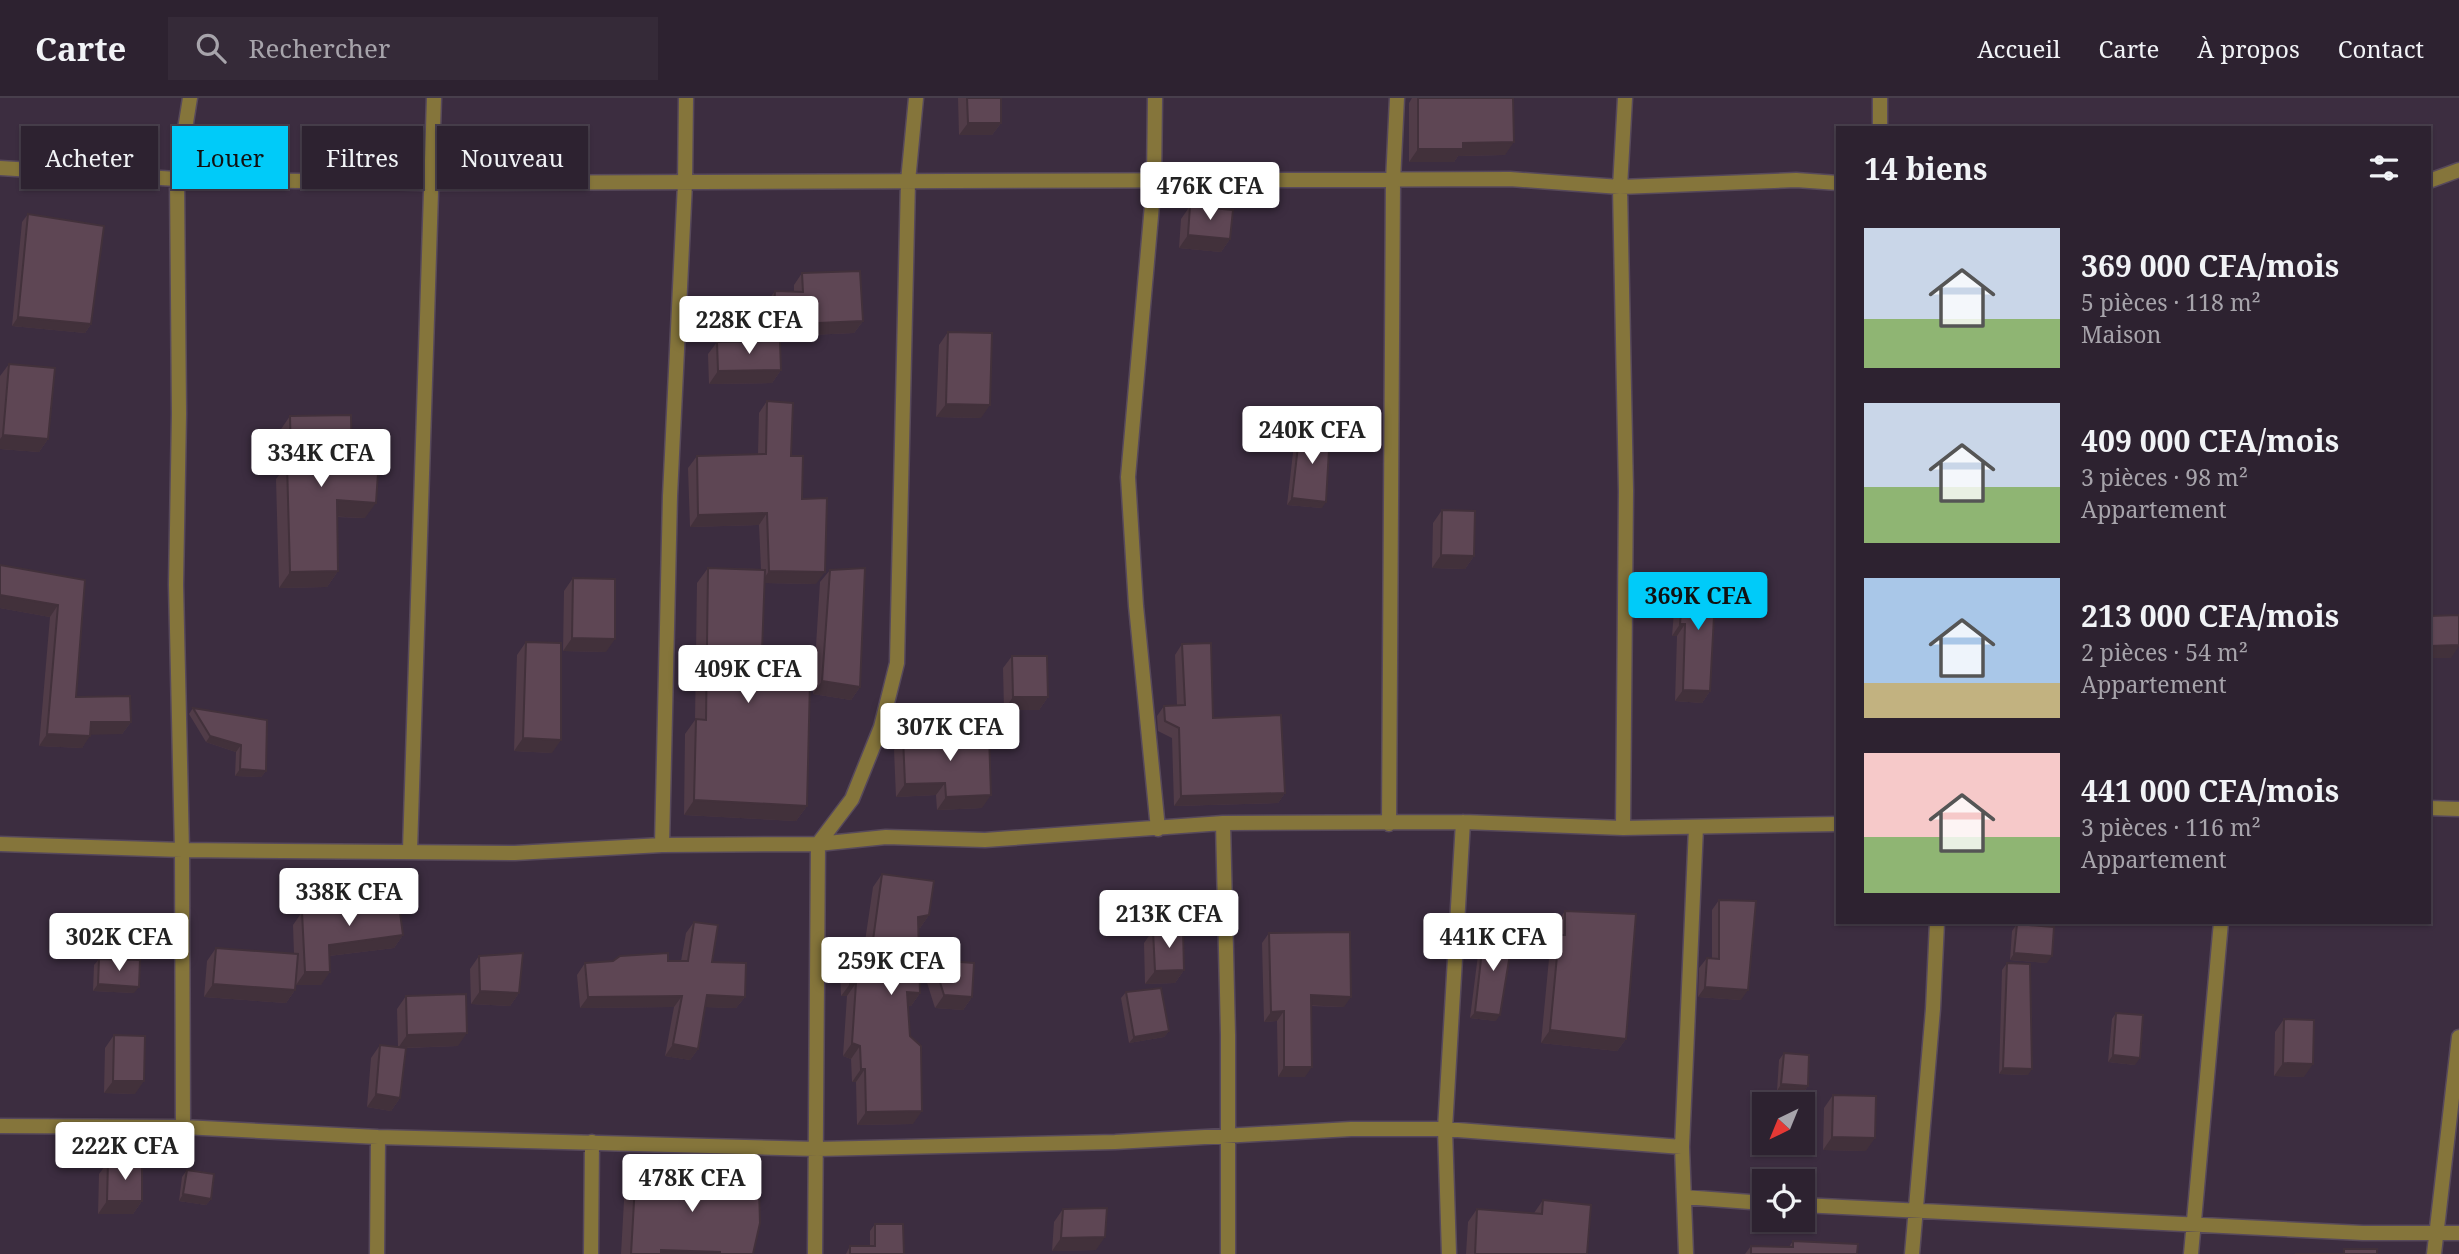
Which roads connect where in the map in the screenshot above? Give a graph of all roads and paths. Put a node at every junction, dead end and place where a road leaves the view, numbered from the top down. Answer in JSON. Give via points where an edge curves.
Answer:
{"nodes":[{"id":1,"x":190,"y":98,"type":"edge"},
{"id":2,"x":434,"y":98,"type":"edge"},
{"id":3,"x":686,"y":98,"type":"edge"},
{"id":4,"x":916,"y":98,"type":"edge"},
{"id":5,"x":1155,"y":98,"type":"edge"},
{"id":6,"x":1396,"y":98,"type":"edge"},
{"id":7,"x":1625,"y":98,"type":"edge"},
{"id":8,"x":1880,"y":98,"type":"edge"},
{"id":9,"x":185,"y":126,"type":"edge"},
{"id":10,"x":1880,"y":126,"type":"edge"},
{"id":11,"x":0,"y":168,"type":"edge"},
{"id":12,"x":2459,"y":170,"type":"edge"},
{"id":13,"x":172,"y":178,"type":"edge"},
{"id":14,"x":288,"y":180,"type":"edge"},
{"id":15,"x":2431,"y":180,"type":"edge"},
{"id":16,"x":908,"y":181,"type":"junction"},
{"id":17,"x":1393,"y":181,"type":"junction"},
{"id":18,"x":1154,"y":182,"type":"junction"},
{"id":19,"x":430,"y":183,"type":"junction"},
{"id":20,"x":685,"y":183,"type":"junction"},
{"id":21,"x":1836,"y":183,"type":"edge"},
{"id":22,"x":1620,"y":187,"type":"junction"},
{"id":23,"x":177,"y":189,"type":"edge"},
{"id":24,"x":2431,"y":808,"type":"edge"},
{"id":25,"x":2459,"y":809,"type":"edge"},
{"id":26,"x":1463,"y":822,"type":"junction"},
{"id":27,"x":1223,"y":823,"type":"junction"},
{"id":28,"x":1389,"y":824,"type":"junction"},
{"id":29,"x":1836,"y":824,"type":"edge"},
{"id":30,"x":1696,"y":827,"type":"junction"},
{"id":31,"x":1623,"y":828,"type":"junction"},
{"id":32,"x":1158,"y":829,"type":"junction"},
{"id":33,"x":0,"y":844,"type":"edge"},
{"id":34,"x":818,"y":844,"type":"junction"},
{"id":35,"x":662,"y":845,"type":"junction"},
{"id":36,"x":182,"y":850,"type":"junction"},
{"id":37,"x":410,"y":850,"type":"junction"},
{"id":38,"x":1937,"y":924,"type":"edge"},
{"id":39,"x":2221,"y":924,"type":"edge"},
{"id":40,"x":2459,"y":1037,"type":"edge"},
{"id":41,"x":0,"y":1126,"type":"edge"},
{"id":42,"x":183,"y":1127,"type":"junction"},
{"id":43,"x":1445,"y":1129,"type":"junction"},
{"id":44,"x":1229,"y":1136,"type":"junction"},
{"id":45,"x":378,"y":1137,"type":"junction"},
{"id":46,"x":592,"y":1142,"type":"junction"},
{"id":47,"x":1682,"y":1147,"type":"junction"},
{"id":48,"x":817,"y":1149,"type":"junction"},
{"id":49,"x":1684,"y":1198,"type":"junction"},
{"id":50,"x":1752,"y":1202,"type":"edge"},
{"id":51,"x":1815,"y":1205,"type":"edge"},
{"id":52,"x":1913,"y":1209,"type":"junction"},
{"id":53,"x":2196,"y":1222,"type":"junction"},
{"id":54,"x":2437,"y":1233,"type":"junction"},
{"id":55,"x":2459,"y":1233,"type":"edge"},
{"id":56,"x":377,"y":1254,"type":"edge"},
{"id":57,"x":591,"y":1254,"type":"edge"},
{"id":58,"x":815,"y":1254,"type":"edge"},
{"id":59,"x":1228,"y":1254,"type":"edge"},
{"id":60,"x":1449,"y":1254,"type":"edge"},
{"id":61,"x":1686,"y":1254,"type":"edge"},
{"id":62,"x":1912,"y":1254,"type":"edge"},
{"id":63,"x":2191,"y":1254,"type":"edge"},
{"id":64,"x":2434,"y":1254,"type":"edge"}],
"edges":[{"from":1,"to":9,"type":"street"},
{"from":2,"to":19,"type":"street"},
{"from":3,"to":20,"type":"street"},
{"from":4,"to":16,"type":"street"},
{"from":5,"to":18,"type":"street"},
{"from":6,"to":17,"type":"street"},
{"from":7,"to":22,"type":"street"},
{"from":8,"to":10,"type":"street"},
{"from":11,"to":13,"type":"street"},
{"from":12,"to":15,"type":"street"},
{"from":14,"to":19,"type":"street"},
{"from":16,"to":18,"type":"street"},
{"from":16,"to":20,"type":"street"},
{"from":16,"to":34,"type":"street","via":[[897,663],[881,727],[852,799]]},
{"from":17,"to":18,"type":"street"},
{"from":17,"to":22,"type":"street","via":[[1510,179]]},
{"from":17,"to":28,"type":"street"},
{"from":18,"to":32,"type":"street","via":[[1128,477]]},
{"from":19,"to":20,"type":"street"},
{"from":19,"to":37,"type":"street"},
{"from":20,"to":35,"type":"street","via":[[670,496]]},
{"from":21,"to":22,"type":"street","via":[[1796,180]]},
{"from":22,"to":31,"type":"street","via":[[1626,491]]},
{"from":23,"to":36,"type":"street","via":[[176,586]]},
{"from":24,"to":25,"type":"street"},
{"from":26,"to":28,"type":"street"},
{"from":26,"to":31,"type":"street"},
{"from":26,"to":43,"type":"street"},
{"from":27,"to":28,"type":"street"},
{"from":27,"to":32,"type":"street"},
{"from":27,"to":44,"type":"street"},
{"from":29,"to":30,"type":"street"},
{"from":30,"to":31,"type":"street"},
{"from":30,"to":47,"type":"street"},
{"from":32,"to":34,"type":"street","via":[[985,840],[886,837]]},
{"from":33,"to":36,"type":"street"},
{"from":34,"to":35,"type":"street"},
{"from":34,"to":48,"type":"street"},
{"from":35,"to":37,"type":"street","via":[[515,853]]},
{"from":36,"to":37,"type":"street"},
{"from":36,"to":42,"type":"street"},
{"from":38,"to":52,"type":"street"},
{"from":39,"to":53,"type":"street"},
{"from":40,"to":54,"type":"street"},
{"from":41,"to":42,"type":"street"},
{"from":42,"to":45,"type":"street"},
{"from":43,"to":44,"type":"street"},
{"from":43,"to":47,"type":"street"},
{"from":43,"to":60,"type":"street"},
{"from":44,"to":48,"type":"street"},
{"from":44,"to":59,"type":"street"},
{"from":45,"to":46,"type":"street"},
{"from":45,"to":56,"type":"street"},
{"from":46,"to":48,"type":"street"},
{"from":46,"to":57,"type":"street"},
{"from":47,"to":49,"type":"street"},
{"from":48,"to":58,"type":"street"},
{"from":49,"to":50,"type":"street"},
{"from":49,"to":61,"type":"street"},
{"from":51,"to":52,"type":"street"},
{"from":52,"to":53,"type":"street"},
{"from":52,"to":62,"type":"street"},
{"from":53,"to":54,"type":"street"},
{"from":53,"to":63,"type":"street"},
{"from":54,"to":55,"type":"street"},
{"from":54,"to":64,"type":"street"}]}
